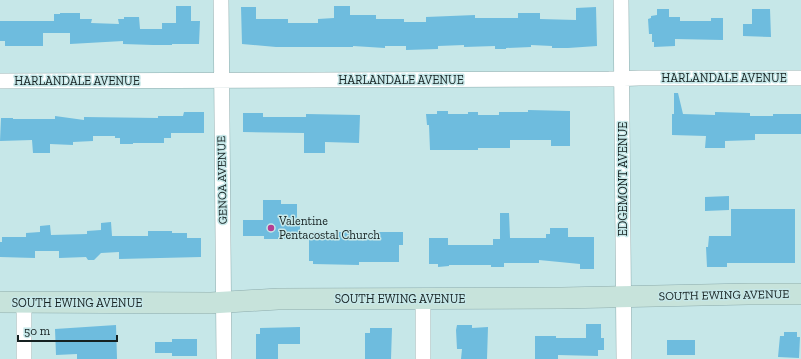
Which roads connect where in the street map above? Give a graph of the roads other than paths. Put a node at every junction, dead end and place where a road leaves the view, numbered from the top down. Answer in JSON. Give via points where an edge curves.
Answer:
{"nodes":[{"id":1,"x":221,"y":0,"type":"edge"},
{"id":2,"x":621,"y":0,"type":"edge"},
{"id":3,"x":801,"y":78,"type":"edge"},
{"id":4,"x":622,"y":79,"type":"junction"},
{"id":5,"x":0,"y":81,"type":"edge"},
{"id":6,"x":221,"y":81,"type":"junction"},
{"id":7,"x":801,"y":294,"type":"edge"},
{"id":8,"x":623,"y":296,"type":"junction"},
{"id":9,"x":423,"y":299,"type":"junction"},
{"id":10,"x":0,"y":302,"type":"edge"},
{"id":11,"x":24,"y":302,"type":"junction"},
{"id":12,"x":223,"y":303,"type":"junction"},
{"id":13,"x":24,"y":359,"type":"edge"},
{"id":14,"x":224,"y":359,"type":"edge"},
{"id":15,"x":423,"y":359,"type":"edge"},
{"id":16,"x":624,"y":359,"type":"edge"}],
"edges":[{"from":1,"to":6,"type":"street","name":"GENOA AVENUE"},
{"from":2,"to":4,"type":"street","name":"EDGEMONT AVENUE"},
{"from":3,"to":4,"type":"street","name":"HARLANDALE AVENUE"},
{"from":4,"to":6,"type":"street","name":"HARLANDALE AVENUE"},
{"from":4,"to":8,"type":"street","name":"EDGEMONT AVENUE"},
{"from":5,"to":6,"type":"street","name":"HARLANDALE AVENUE"},
{"from":6,"to":12,"type":"street","name":"GENOA AVENUE"},
{"from":7,"to":8,"type":"street","name":"SOUTH EWING AVENUE"},
{"from":8,"to":9,"type":"street","name":"SOUTH EWING AVENUE"},
{"from":8,"to":16,"type":"street","name":"EDGEMONT AVENUE"},
{"from":9,"to":12,"type":"street","name":"SOUTH EWING AVENUE","via":[[278,299]]},
{"from":9,"to":15,"type":"street"},
{"from":10,"to":11,"type":"street","name":"SOUTH EWING AVENUE"},
{"from":11,"to":12,"type":"street","name":"SOUTH EWING AVENUE"},
{"from":11,"to":13,"type":"street"},
{"from":12,"to":14,"type":"street","name":"GENOA AVENUE"}]}
